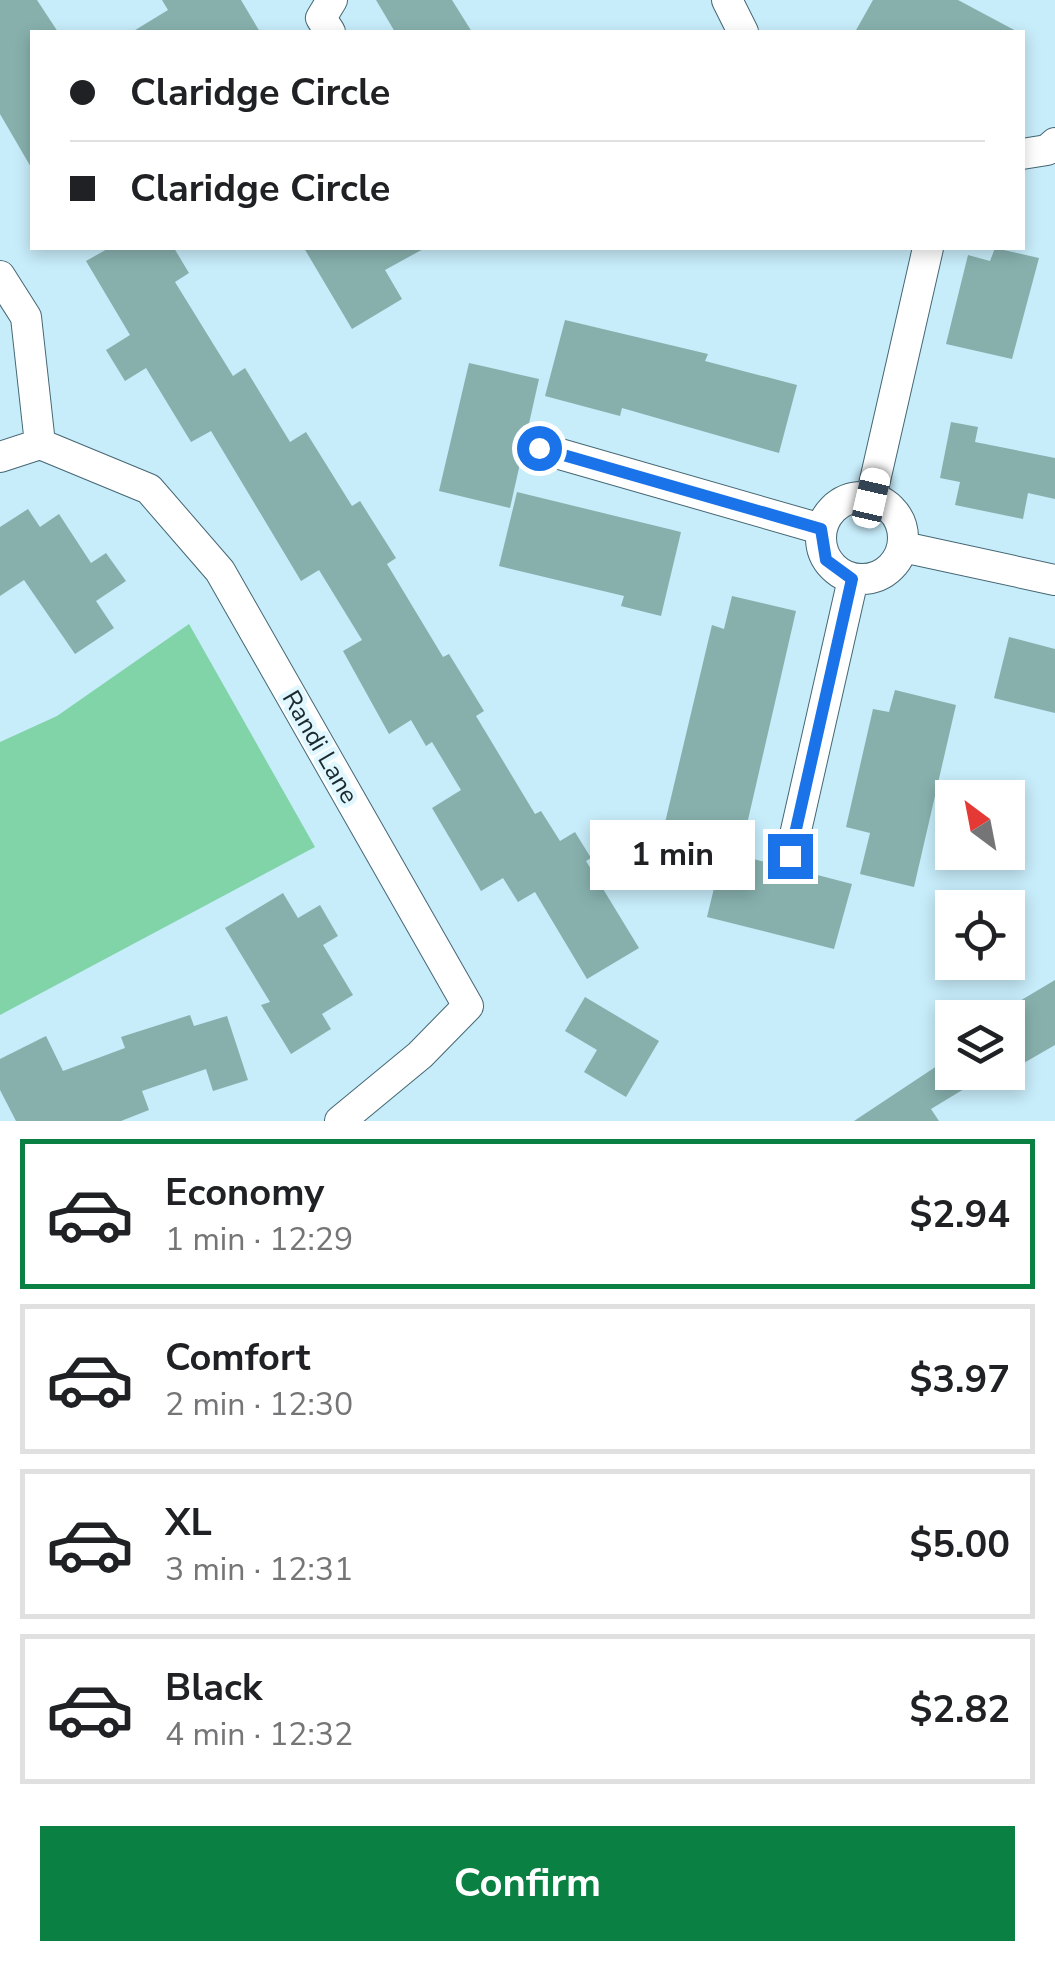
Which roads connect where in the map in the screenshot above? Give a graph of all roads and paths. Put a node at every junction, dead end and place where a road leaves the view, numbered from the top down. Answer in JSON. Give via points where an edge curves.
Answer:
{"nodes":[{"id":1,"x":332,"y":0,"type":"edge"},
{"id":2,"x":726,"y":0,"type":"edge"},
{"id":3,"x":329,"y":30,"type":"edge"},
{"id":4,"x":739,"y":30,"type":"edge"},
{"id":5,"x":1055,"y":142,"type":"edge"},
{"id":6,"x":1025,"y":154,"type":"edge"},
{"id":7,"x":928,"y":250,"type":"edge"},
{"id":8,"x":0,"y":276,"type":"edge"},
{"id":9,"x":40,"y":444,"type":"junction"},
{"id":10,"x":539,"y":448,"type":"dead end"},
{"id":11,"x":0,"y":457,"type":"edge"},
{"id":12,"x":871,"y":498,"type":"junction"},
{"id":13,"x":821,"y":529,"type":"junction"},
{"id":14,"x":902,"y":547,"type":"junction"},
{"id":15,"x":852,"y":579,"type":"junction"},
{"id":16,"x":1055,"y":580,"type":"edge"},
{"id":17,"x":790,"y":856,"type":"dead end"},
{"id":18,"x":340,"y":1121,"type":"edge"}],
"edges":[{"from":1,"to":3,"type":"street","via":[[322,18]]},
{"from":2,"to":4,"type":"street"},
{"from":5,"to":6,"type":"street"},
{"from":7,"to":12,"type":"street"},
{"from":8,"to":9,"type":"street","via":[[26,317]]},
{"from":9,"to":11,"type":"street"},
{"from":9,"to":18,"type":"street","name":"Randi Lane","via":[[148,490],[220,571],[468,1006]]},
{"from":10,"to":13,"type":"street"},
{"from":12,"to":13,"type":"street","via":[[840,503]]},
{"from":12,"to":14,"type":"street","via":[[897,516]]},
{"from":13,"to":15,"type":"street","via":[[826,560]]},
{"from":14,"to":15,"type":"street","via":[[884,574]]},
{"from":14,"to":16,"type":"street"},
{"from":15,"to":17,"type":"street"}]}
